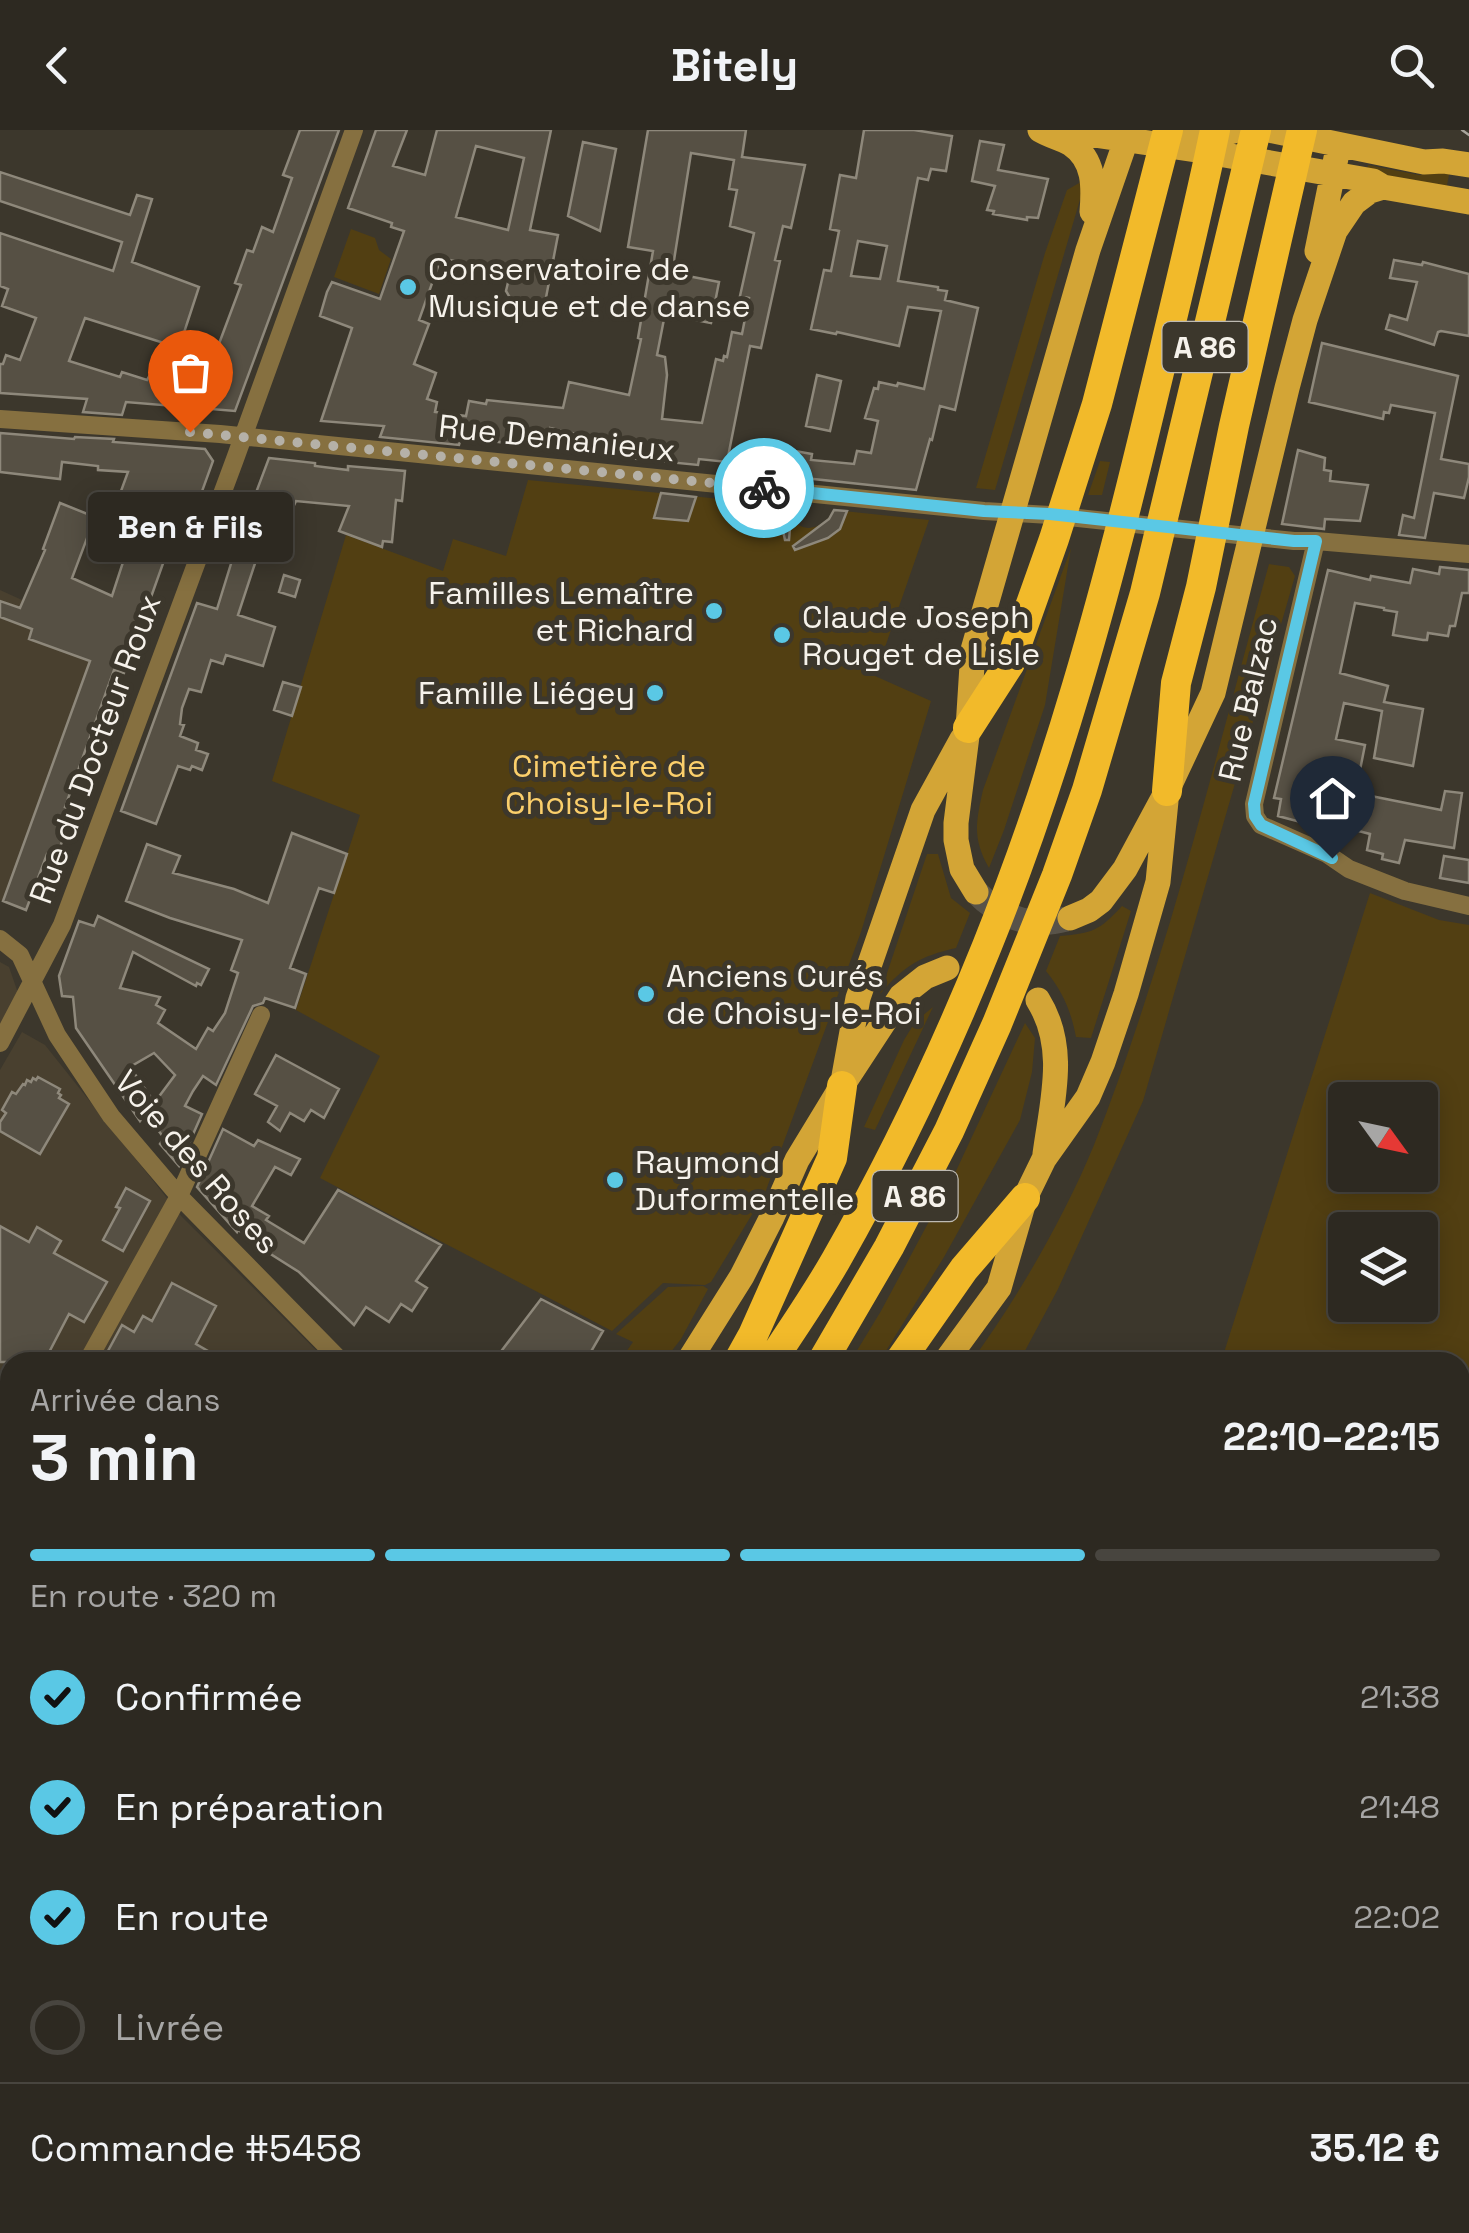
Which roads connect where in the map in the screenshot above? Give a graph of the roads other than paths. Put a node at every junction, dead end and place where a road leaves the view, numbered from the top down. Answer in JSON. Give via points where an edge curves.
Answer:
{"nodes":[{"id":1,"x":354,"y":130,"type":"edge"},
{"id":2,"x":1040,"y":130,"type":"edge"},
{"id":3,"x":1060,"y":130,"type":"edge"},
{"id":4,"x":1168,"y":130,"type":"edge"},
{"id":5,"x":1183,"y":130,"type":"edge"},
{"id":6,"x":1215,"y":130,"type":"edge"},
{"id":7,"x":1237,"y":130,"type":"edge"},
{"id":8,"x":1256,"y":130,"type":"edge"},
{"id":9,"x":1269,"y":130,"type":"edge"},
{"id":10,"x":1302,"y":130,"type":"edge"},
{"id":11,"x":1129,"y":135,"type":"edge"},
{"id":12,"x":1341,"y":137,"type":"edge"},
{"id":13,"x":1469,"y":164,"type":"edge"},
{"id":14,"x":1332,"y":174,"type":"junction"},
{"id":15,"x":1383,"y":187,"type":"junction"},
{"id":16,"x":1469,"y":202,"type":"edge"},
{"id":17,"x":1088,"y":250,"type":"junction"},
{"id":18,"x":1305,"y":320,"type":"junction"},
{"id":19,"x":0,"y":420,"type":"edge"},
{"id":20,"x":243,"y":437,"type":"junction"},
{"id":21,"x":1264,"y":529,"type":"junction"},
{"id":22,"x":1316,"y":541,"type":"junction"},
{"id":23,"x":1469,"y":554,"type":"edge"},
{"id":24,"x":968,"y":728,"type":"junction"},
{"id":25,"x":1167,"y":791,"type":"junction"},
{"id":26,"x":976,"y":892,"type":"tunnel mouth"},
{"id":27,"x":1469,"y":906,"type":"edge"},
{"id":28,"x":1070,"y":918,"type":"tunnel mouth"},
{"id":29,"x":0,"y":940,"type":"edge"},
{"id":30,"x":947,"y":968,"type":"dead end"},
{"id":31,"x":32,"y":982,"type":"junction"},
{"id":32,"x":1038,"y":1000,"type":"dead end"},
{"id":33,"x":261,"y":1015,"type":"dead end"},
{"id":34,"x":0,"y":1043,"type":"edge"},
{"id":35,"x":842,"y":1086,"type":"junction"},
{"id":36,"x":1044,"y":1159,"type":"junction"},
{"id":37,"x":179,"y":1196,"type":"junction"},
{"id":38,"x":1025,"y":1198,"type":"junction"},
{"id":39,"x":92,"y":1352,"type":"edge"},
{"id":40,"x":332,"y":1352,"type":"edge"},
{"id":41,"x":694,"y":1352,"type":"edge"},
{"id":42,"x":743,"y":1352,"type":"edge"},
{"id":43,"x":777,"y":1352,"type":"edge"},
{"id":44,"x":828,"y":1352,"type":"edge"},
{"id":45,"x":906,"y":1352,"type":"edge"},
{"id":46,"x":952,"y":1352,"type":"edge"}],
"edges":[{"from":1,"to":20,"type":"street","name":"Rue du Docteur Roux"},
{"from":2,"to":17,"type":"main road","via":[[1080,152],[1092,174]]},
{"from":3,"to":11,"type":"main road"},
{"from":4,"to":24,"type":"highway","via":[[1097,404],[1054,539],[1010,663]]},
{"from":5,"to":7,"type":"main road","via":[[1216,136]]},
{"from":6,"to":43,"type":"highway","number":"A 86","via":[[1116,547],[1018,864],[960,1010],[873,1190]]},
{"from":8,"to":44,"type":"highway","number":"A 86","via":[[1154,554],[1087,790],[948,1131]]},
{"from":9,"to":12,"type":"main road"},
{"from":10,"to":25,"type":"highway","via":[[1176,683]]},
{"from":11,"to":14,"type":"main road"},
{"from":11,"to":17,"type":"main road"},
{"from":12,"to":13,"type":"main road","via":[[1424,162]]},
{"from":12,"to":14,"type":"main road"},
{"from":14,"to":15,"type":"main road"},
{"from":14,"to":18,"type":"main road"},
{"from":15,"to":16,"type":"main road"},
{"from":15,"to":18,"type":"main road","via":[[1354,203],[1335,231]]},
{"from":17,"to":24,"type":"main road","via":[[973,650]]},
{"from":18,"to":21,"type":"main road"},
{"from":19,"to":20,"type":"street","name":"Rue Demanieux"},
{"from":20,"to":21,"type":"street","name":"Rue Demanieux","via":[[984,511]]},
{"from":20,"to":31,"type":"street","name":"Rue du Docteur Roux","via":[[64,919]]},
{"from":21,"to":22,"type":"street","name":"Rue Demanieux"},
{"from":21,"to":25,"type":"main road","via":[[1246,558],[1213,694]]},
{"from":22,"to":23,"type":"street","name":"Rue Demanieux"},
{"from":22,"to":27,"type":"street","name":"Rue Balzac","via":[[1255,816],[1349,869]]},
{"from":24,"to":26,"type":"main road","via":[[956,840]]},
{"from":24,"to":35,"type":"main road","via":[[912,844],[858,998]]},
{"from":25,"to":28,"type":"main road","via":[[1112,889]]},
{"from":25,"to":36,"type":"main road","via":[[1158,882],[1126,994],[1088,1097]]},
{"from":29,"to":31,"type":"street","name":"Voie des Roses","via":[[20,956]]},
{"from":30,"to":35,"type":"main road","via":[[902,996]]},
{"from":31,"to":34,"type":"street","name":"Rue du Docteur Roux"},
{"from":31,"to":37,"type":"street","name":"Voie des Roses","via":[[111,1116]]},
{"from":32,"to":36,"type":"main road","via":[[1056,1050]]},
{"from":33,"to":37,"type":"street"},
{"from":35,"to":41,"type":"main road"},
{"from":35,"to":42,"type":"highway","via":[[832,1158]]},
{"from":36,"to":38,"type":"main road"},
{"from":37,"to":39,"type":"street"},
{"from":37,"to":40,"type":"street","name":"Voie des Roses"},
{"from":38,"to":45,"type":"highway"},
{"from":38,"to":46,"type":"main road","via":[[999,1288]]}]}
